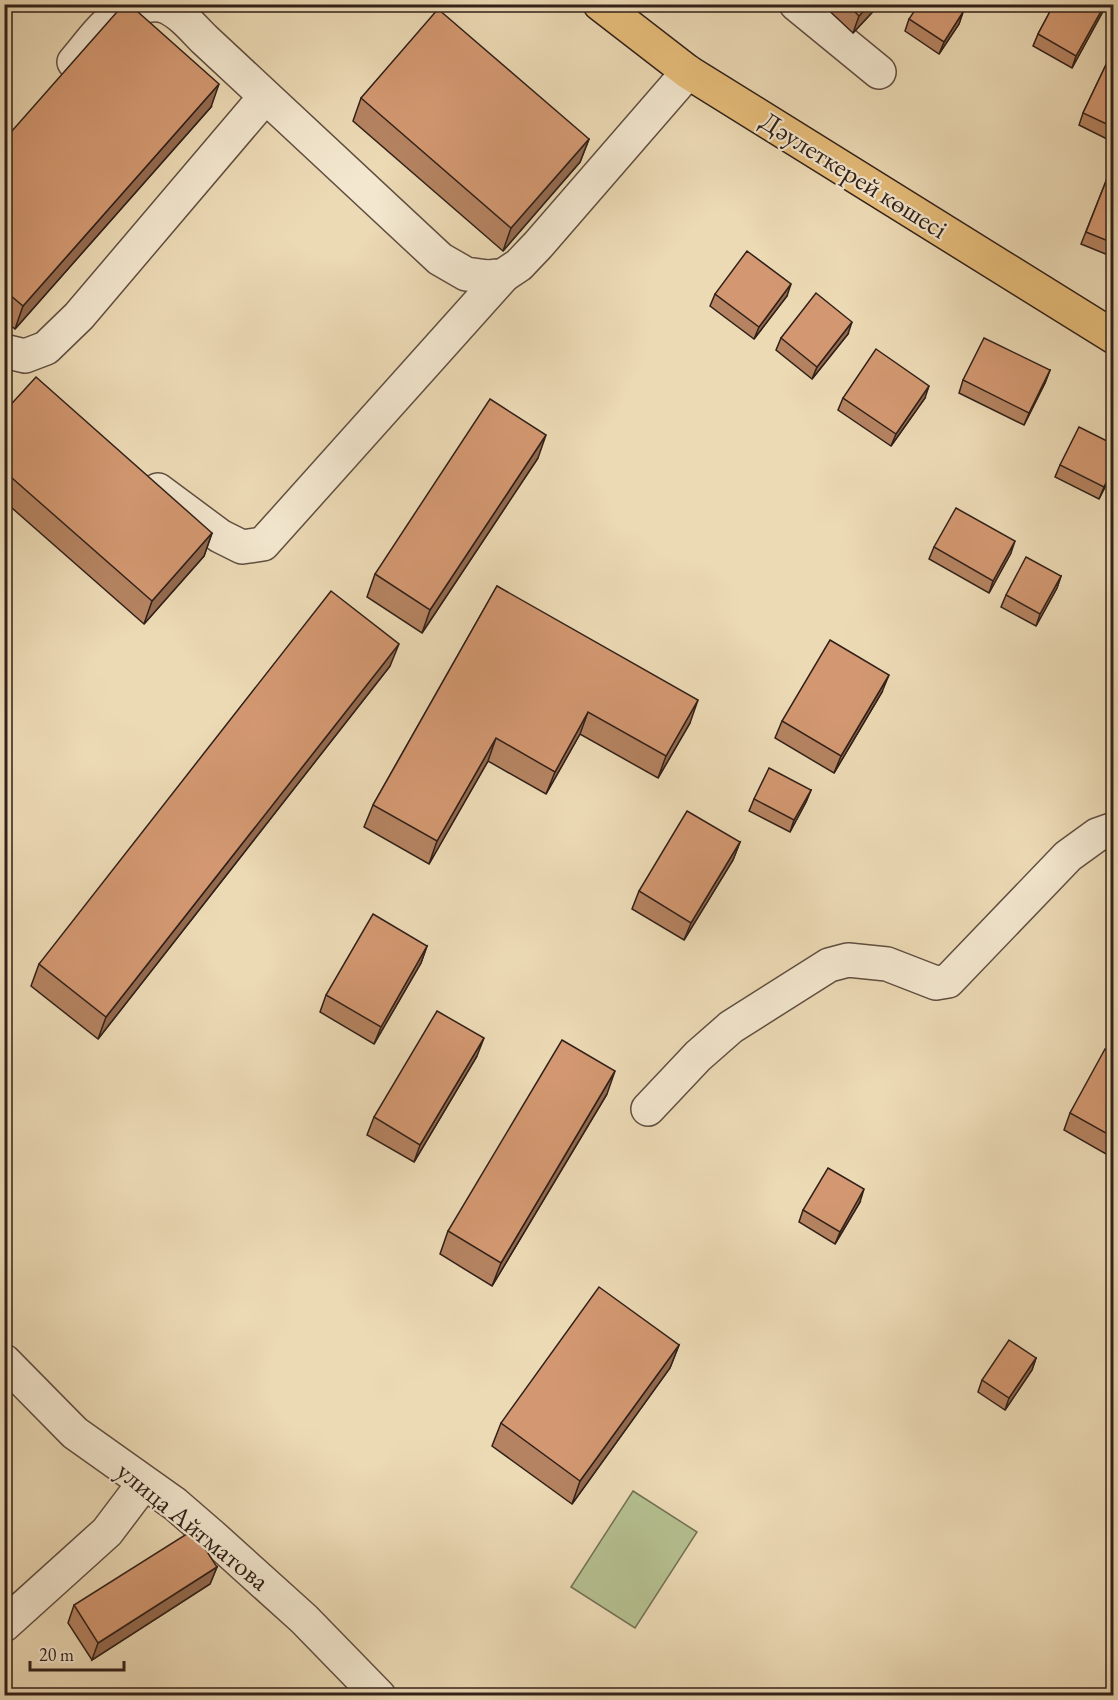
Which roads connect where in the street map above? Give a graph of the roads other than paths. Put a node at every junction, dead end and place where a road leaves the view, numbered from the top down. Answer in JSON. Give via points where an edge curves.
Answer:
{"nodes":[{"id":1,"x":600,"y":4,"type":"edge"},
{"id":2,"x":796,"y":4,"type":"edge"},
{"id":3,"x":688,"y":72,"type":"junction"},
{"id":4,"x":879,"y":72,"type":"dead end"},
{"id":5,"x":56,"y":84,"type":"edge"},
{"id":6,"x":265,"y":97,"type":"junction"},
{"id":7,"x":504,"y":275,"type":"junction"},
{"id":8,"x":1113,"y":337,"type":"edge"},
{"id":9,"x":4,"y":351,"type":"edge"},
{"id":10,"x":134,"y":472,"type":"edge"},
{"id":11,"x":1113,"y":829,"type":"edge"},
{"id":12,"x":648,"y":1109,"type":"dead end"},
{"id":13,"x":4,"y":1361,"type":"edge"},
{"id":14,"x":144,"y":1483,"type":"junction"},
{"id":15,"x":4,"y":1625,"type":"edge"},
{"id":16,"x":379,"y":1695,"type":"edge"}],
"edges":[{"from":1,"to":3,"type":"main road","name":"Дәулеткерей көшесі"},
{"from":2,"to":4,"type":"street"},
{"from":3,"to":7,"type":"street","via":[[538,245]]},
{"from":3,"to":8,"type":"main road","name":"Дәулеткерей көшесі"},
{"from":5,"to":6,"type":"street","via":[[108,23],[150,4],[165,6],[185,20]]},
{"from":6,"to":7,"type":"street","via":[[440,259],[466,274]]},
{"from":6,"to":9,"type":"street","via":[[79,316],[46,348],[25,356]]},
{"from":7,"to":10,"type":"street","via":[[263,544],[242,547],[220,537]]},
{"from":11,"to":12,"type":"street","via":[[1097,835],[1068,856],[948,981],[936,983],[887,964],[848,960],[829,965],[731,1027]]},
{"from":13,"to":14,"type":"street","name":"улица Айтматова","via":[[75,1433]]},
{"from":14,"to":15,"type":"street","via":[[107,1532]]},
{"from":14,"to":16,"type":"street","name":"улица Айтматова","via":[[198,1523],[296,1611]]}]}
